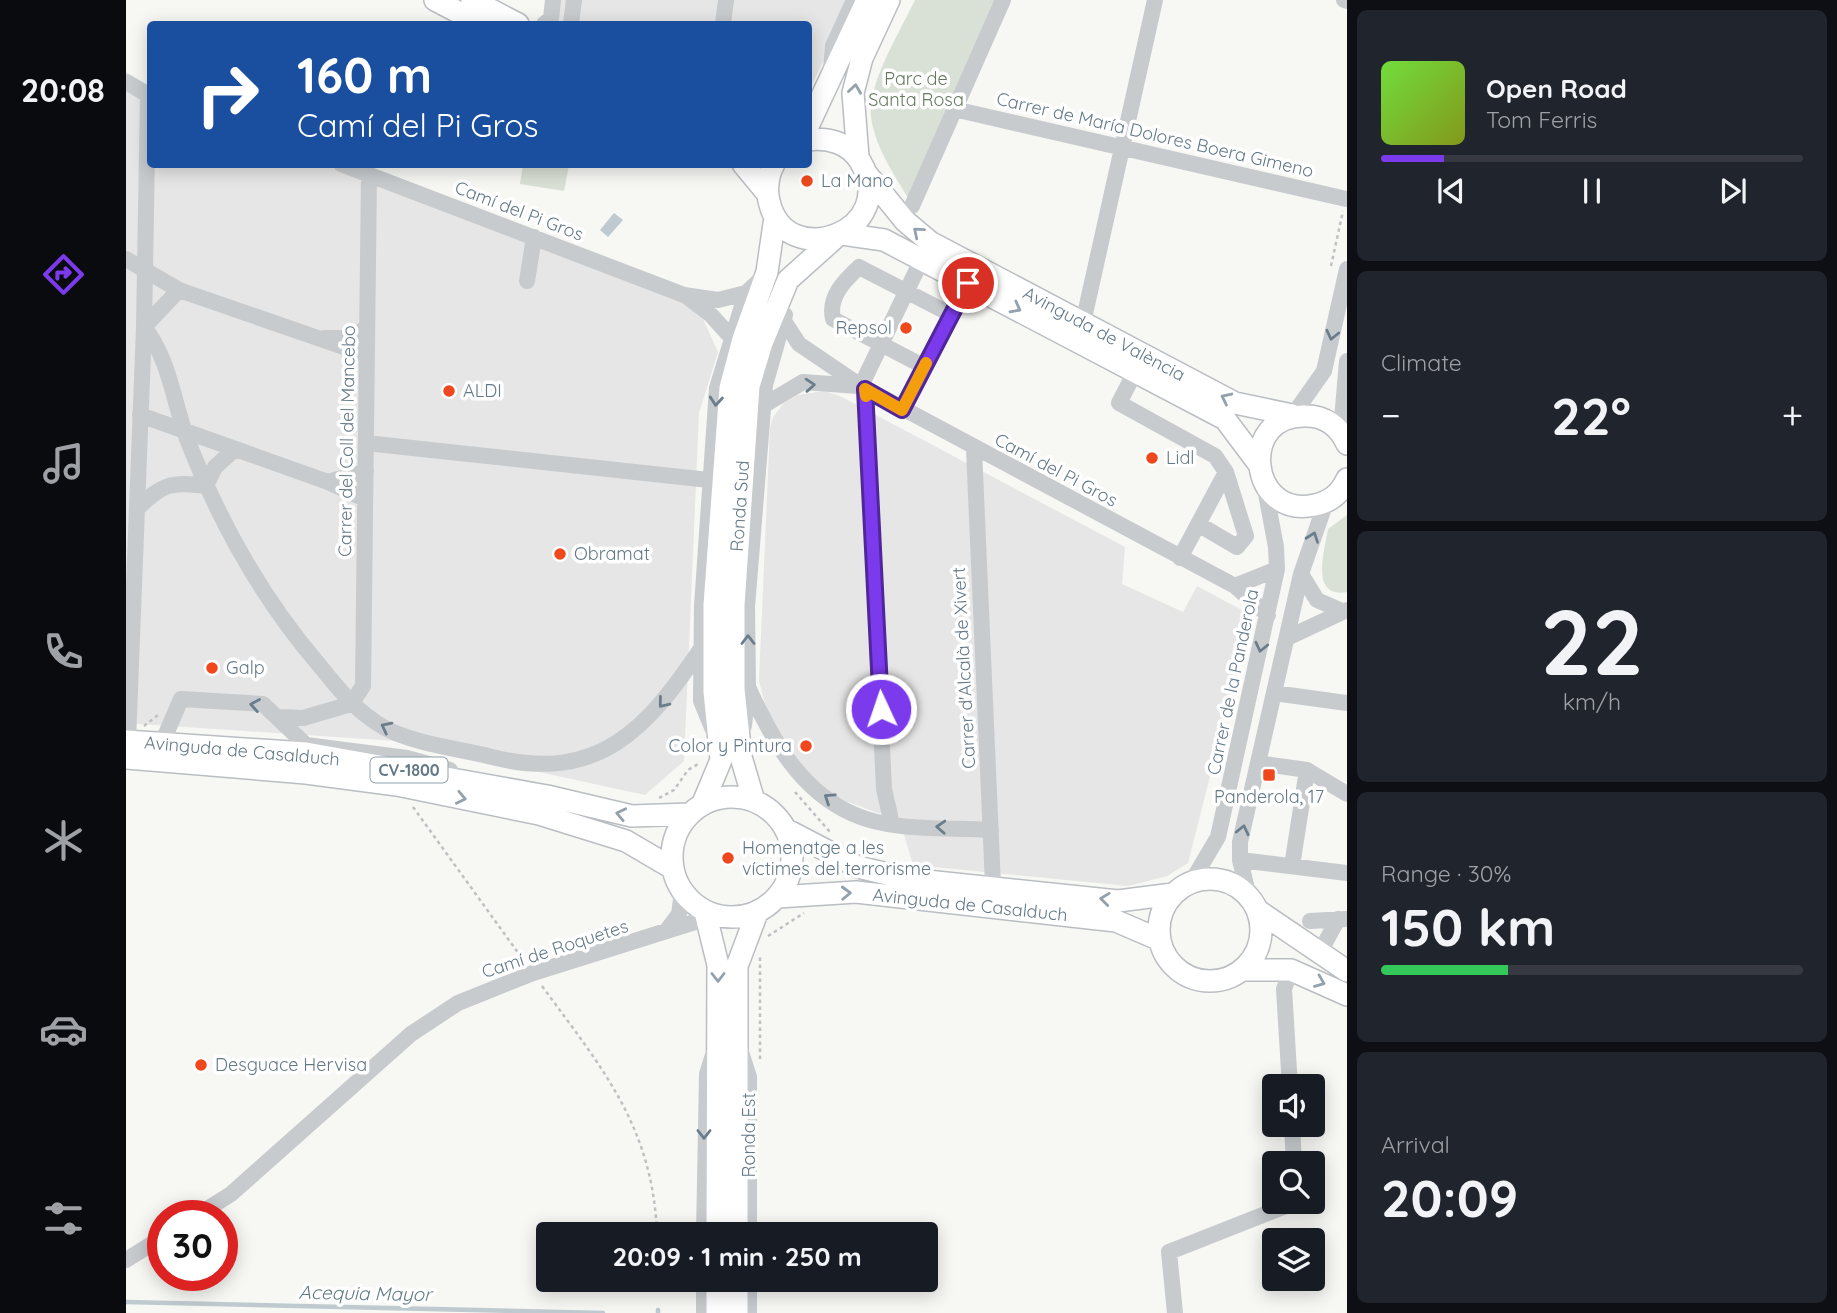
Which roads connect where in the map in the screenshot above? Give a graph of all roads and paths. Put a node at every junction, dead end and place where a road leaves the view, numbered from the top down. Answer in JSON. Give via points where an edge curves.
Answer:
{"nodes":[{"id":1,"x":435,"y":0,"type":"edge"},
{"id":2,"x":472,"y":0,"type":"edge"},
{"id":3,"x":553,"y":0,"type":"edge"},
{"id":4,"x":573,"y":0,"type":"edge"},
{"id":5,"x":715,"y":0,"type":"edge"},
{"id":6,"x":726,"y":0,"type":"edge"},
{"id":7,"x":854,"y":0,"type":"edge"},
{"id":8,"x":867,"y":0,"type":"edge"},
{"id":9,"x":889,"y":0,"type":"edge"},
{"id":10,"x":1003,"y":0,"type":"edge"},
{"id":11,"x":1156,"y":0,"type":"edge"},
{"id":12,"x":475,"y":21,"type":"edge"},
{"id":13,"x":512,"y":21,"type":"edge"},
{"id":14,"x":548,"y":21,"type":"edge"},
{"id":15,"x":571,"y":21,"type":"edge"},
{"id":16,"x":713,"y":21,"type":"edge"},
{"id":17,"x":723,"y":21,"type":"edge"},
{"id":18,"x":126,"y":82,"type":"edge"},
{"id":19,"x":830,"y":82,"type":"junction"},
{"id":20,"x":147,"y":94,"type":"edge"},
{"id":21,"x":954,"y":109,"type":"junction"},
{"id":22,"x":812,"y":118,"type":"edge"},
{"id":23,"x":812,"y":139,"type":"edge"},
{"id":24,"x":1122,"y":147,"type":"junction"},
{"id":25,"x":862,"y":165,"type":"junction"},
{"id":26,"x":147,"y":168,"type":"edge"},
{"id":27,"x":351,"y":168,"type":"edge"},
{"id":28,"x":746,"y":168,"type":"edge"},
{"id":29,"x":773,"y":168,"type":"edge"},
{"id":30,"x":369,"y":175,"type":"junction"},
{"id":31,"x":767,"y":193,"type":"junction"},
{"id":32,"x":1346,"y":199,"type":"edge"},
{"id":33,"x":912,"y":206,"type":"dead end"},
{"id":34,"x":775,"y":217,"type":"junction"},
{"id":35,"x":839,"y":236,"type":"junction"},
{"id":36,"x":534,"y":237,"type":"junction"},
{"id":37,"x":126,"y":259,"type":"edge"},
{"id":38,"x":922,"y":259,"type":"junction"},
{"id":39,"x":1347,"y":269,"type":"edge"},
{"id":40,"x":145,"y":270,"type":"junction"},
{"id":41,"x":767,"y":272,"type":"junction"},
{"id":42,"x":788,"y":280,"type":"junction"},
{"id":43,"x":527,"y":281,"type":"dead end"},
{"id":44,"x":968,"y":283,"type":"junction"},
{"id":45,"x":179,"y":290,"type":"junction"},
{"id":46,"x":906,"y":291,"type":"junction"},
{"id":47,"x":746,"y":293,"type":"junction"},
{"id":48,"x":684,"y":295,"type":"junction"},
{"id":49,"x":952,"y":315,"type":"junction"},
{"id":50,"x":784,"y":321,"type":"junction"},
{"id":51,"x":1083,"y":323,"type":"junction"},
{"id":52,"x":144,"y":327,"type":"junction"},
{"id":53,"x":367,"y":330,"type":"junction"},
{"id":54,"x":731,"y":337,"type":"junction"},
{"id":55,"x":318,"y":338,"type":"junction"},
{"id":56,"x":881,"y":344,"type":"junction"},
{"id":57,"x":367,"y":355,"type":"junction"},
{"id":58,"x":1347,"y":361,"type":"edge"},
{"id":59,"x":925,"y":366,"type":"junction"},
{"id":60,"x":1135,"y":372,"type":"junction"},
{"id":61,"x":863,"y":388,"type":"junction"},
{"id":62,"x":764,"y":405,"type":"junction"},
{"id":63,"x":136,"y":407,"type":"edge"},
{"id":64,"x":902,"y":410,"type":"junction"},
{"id":65,"x":1293,"y":415,"type":"junction"},
{"id":66,"x":184,"y":432,"type":"junction"},
{"id":67,"x":1344,"y":438,"type":"edge"},
{"id":68,"x":366,"y":443,"type":"junction"},
{"id":69,"x":974,"y":449,"type":"junction"},
{"id":70,"x":234,"y":450,"type":"junction"},
{"id":71,"x":366,"y":471,"type":"junction"},
{"id":72,"x":1226,"y":472,"type":"junction"},
{"id":73,"x":1261,"y":473,"type":"junction"},
{"id":74,"x":1347,"y":479,"type":"edge"},
{"id":75,"x":709,"y":480,"type":"junction"},
{"id":76,"x":328,"y":482,"type":"junction"},
{"id":77,"x":206,"y":486,"type":"junction"},
{"id":78,"x":365,"y":499,"type":"junction"},
{"id":79,"x":1337,"y":502,"type":"edge"},
{"id":80,"x":137,"y":509,"type":"junction"},
{"id":81,"x":1198,"y":524,"type":"junction"},
{"id":82,"x":131,"y":547,"type":"edge"},
{"id":83,"x":1181,"y":558,"type":"junction"},
{"id":84,"x":1277,"y":569,"type":"junction"},
{"id":85,"x":1301,"y":574,"type":"junction"},
{"id":86,"x":1236,"y":586,"type":"junction"},
{"id":87,"x":1344,"y":611,"type":"edge"},
{"id":88,"x":1268,"y":615,"type":"junction"},
{"id":89,"x":1287,"y":638,"type":"junction"},
{"id":90,"x":702,"y":647,"type":"junction"},
{"id":91,"x":748,"y":687,"type":"junction"},
{"id":92,"x":1274,"y":693,"type":"junction"},
{"id":93,"x":1347,"y":703,"type":"edge"},
{"id":94,"x":351,"y":704,"type":"junction"},
{"id":95,"x":127,"y":715,"type":"edge"},
{"id":96,"x":279,"y":717,"type":"junction"},
{"id":97,"x":414,"y":737,"type":"junction"},
{"id":98,"x":156,"y":743,"type":"junction"},
{"id":99,"x":127,"y":747,"type":"edge"},
{"id":100,"x":726,"y":752,"type":"junction"},
{"id":101,"x":407,"y":758,"type":"junction"},
{"id":102,"x":1258,"y":763,"type":"junction"},
{"id":103,"x":1307,"y":770,"type":"junction"},
{"id":104,"x":793,"y":788,"type":"dead end"},
{"id":105,"x":1347,"y":794,"type":"edge"},
{"id":106,"x":547,"y":796,"type":"junction"},
{"id":107,"x":657,"y":799,"type":"dead end"},
{"id":108,"x":754,"y":801,"type":"junction"},
{"id":109,"x":413,"y":807,"type":"dead end"},
{"id":110,"x":696,"y":809,"type":"junction"},
{"id":111,"x":891,"y":824,"type":"junction"},
{"id":112,"x":785,"y":829,"type":"junction"},
{"id":113,"x":991,"y":830,"type":"junction"},
{"id":114,"x":832,"y":833,"type":"dead end"},
{"id":115,"x":1240,"y":860,"type":"junction"},
{"id":116,"x":1292,"y":866,"type":"junction"},
{"id":117,"x":672,"y":869,"type":"junction"},
{"id":118,"x":1347,"y":873,"type":"edge"},
{"id":119,"x":1192,"y":881,"type":"junction"},
{"id":120,"x":993,"y":886,"type":"junction"},
{"id":121,"x":682,"y":892,"type":"junction"},
{"id":122,"x":1173,"y":894,"type":"junction"},
{"id":123,"x":778,"y":897,"type":"junction"},
{"id":124,"x":1253,"y":904,"type":"junction"},
{"id":125,"x":813,"y":909,"type":"dead end"},
{"id":126,"x":705,"y":911,"type":"junction"},
{"id":127,"x":757,"y":913,"type":"junction"},
{"id":128,"x":1343,"y":919,"type":"edge"},
{"id":129,"x":1310,"y":921,"type":"dead end"},
{"id":130,"x":667,"y":930,"type":"junction"},
{"id":131,"x":1158,"y":939,"type":"junction"},
{"id":132,"x":762,"y":941,"type":"dead end"},
{"id":133,"x":760,"y":947,"type":"dead end"},
{"id":134,"x":1320,"y":952,"type":"junction"},
{"id":135,"x":1244,"y":970,"type":"junction"},
{"id":136,"x":1291,"y":970,"type":"junction"},
{"id":137,"x":1347,"y":971,"type":"edge"},
{"id":138,"x":533,"y":973,"type":"junction"},
{"id":139,"x":1347,"y":995,"type":"edge"},
{"id":140,"x":728,"y":1041,"type":"junction"},
{"id":141,"x":760,"y":1060,"type":"dead end"},
{"id":142,"x":1289,"y":1074,"type":"edge"},
{"id":143,"x":221,"y":1200,"type":"edge"},
{"id":144,"x":1266,"y":1214,"type":"edge"},
{"id":145,"x":656,"y":1222,"type":"edge"},
{"id":146,"x":704,"y":1222,"type":"edge"},
{"id":147,"x":718,"y":1222,"type":"edge"},
{"id":148,"x":736,"y":1222,"type":"edge"},
{"id":149,"x":749,"y":1222,"type":"edge"},
{"id":150,"x":147,"y":1247,"type":"edge"},
{"id":151,"x":126,"y":1260,"type":"edge"},
{"id":152,"x":707,"y":1292,"type":"edge"},
{"id":153,"x":711,"y":1292,"type":"edge"},
{"id":154,"x":737,"y":1292,"type":"edge"},
{"id":155,"x":749,"y":1292,"type":"edge"},
{"id":156,"x":704,"y":1313,"type":"edge"},
{"id":157,"x":717,"y":1313,"type":"edge"},
{"id":158,"x":737,"y":1313,"type":"edge"},
{"id":159,"x":749,"y":1313,"type":"edge"},
{"id":160,"x":1175,"y":1313,"type":"edge"}],
"edges":[{"from":1,"to":12,"type":"main road"},
{"from":2,"to":13,"type":"main road"},
{"from":3,"to":14,"type":"street"},
{"from":4,"to":15,"type":"street"},
{"from":5,"to":16,"type":"street"},
{"from":6,"to":17,"type":"street"},
{"from":7,"to":19,"type":"street","via":[[833,46]]},
{"from":8,"to":19,"type":"main road"},
{"from":25,"to":9,"type":"main road","one_way":true,"via":[[853,93],[862,58]]},
{"from":10,"to":21,"type":"street"},
{"from":11,"to":24,"type":"street"},
{"from":18,"to":20,"type":"street"},
{"from":19,"to":22,"type":"main road"},
{"from":21,"to":24,"type":"street","name":"Carrer de María Dolores Boera Gimeno"},
{"from":21,"to":33,"type":"street"},
{"from":23,"to":25,"type":"main road","via":[[842,144]]},
{"from":24,"to":32,"type":"street","name":"Carrer de María Dolores Boera Gimeno"},
{"from":24,"to":51,"type":"street"},
{"from":25,"to":35,"type":"main road","name":"Ronda Sud","via":[[869,197],[860,219]]},
{"from":51,"to":25,"type":"main road","name":"Avinguda de València","one_way":true,"via":[[930,242],[905,222]]},
{"from":26,"to":40,"type":"street"},
{"from":27,"to":30,"type":"street","name":"Camí del Pi Gros"},
{"from":28,"to":31,"type":"main road"},
{"from":29,"to":31,"type":"main road"},
{"from":30,"to":36,"type":"street","name":"Camí del Pi Gros"},
{"from":30,"to":53,"type":"street","name":"Carrer del Coll del Mancebo"},
{"from":31,"to":34,"type":"main road"},
{"from":34,"to":35,"type":"main road","name":"Avinguda de València","via":[[792,233],[813,240]]},
{"from":34,"to":41,"type":"main road","name":"Ronda Sud"},
{"from":35,"to":38,"type":"main road","name":"Avinguda de València","via":[[884,240]]},
{"from":35,"to":42,"type":"main road","name":"Ronda Sud"},
{"from":36,"to":43,"type":"street"},
{"from":36,"to":48,"type":"street","name":"Camí del Pi Gros"},
{"from":37,"to":40,"type":"street"},
{"from":38,"to":44,"type":"main road","name":"Avinguda de València"},
{"from":38,"to":46,"type":"street"},
{"from":39,"to":65,"type":"street","one_way":true,"via":[[1324,371]]},
{"from":40,"to":45,"type":"street"},
{"from":40,"to":52,"type":"street"},
{"from":41,"to":47,"type":"street","name":"Ronda Sud"},
{"from":41,"to":100,"type":"main road","name":"Ronda Sud","via":[[730,388],[714,605]]},
{"from":42,"to":50,"type":"street"},
{"from":42,"to":100,"type":"main road","name":"Ronda Sud","via":[[749,386],[734,605],[734,689]]},
{"from":44,"to":49,"type":"street"},
{"from":44,"to":60,"type":"main road","name":"Avinguda de València","one_way":true},
{"from":45,"to":52,"type":"street"},
{"from":45,"to":55,"type":"street"},
{"from":46,"to":49,"type":"street"},
{"from":46,"to":56,"type":"street"},
{"from":46,"to":56,"type":"street","via":[[859,267],[843,282],[830,307],[833,319]]},
{"from":47,"to":48,"type":"street","name":"Camí del Pi Gros","via":[[719,300]]},
{"from":47,"to":54,"type":"street","name":"Ronda Sud"},
{"from":48,"to":54,"type":"street","name":"Camí del Pi Gros"},
{"from":49,"to":59,"type":"street"},
{"from":50,"to":61,"type":"street","name":"Camí del Pi Gros","via":[[799,344]]},
{"from":50,"to":62,"type":"street","via":[[765,385]]},
{"from":65,"to":51,"type":"main road","name":"Avinguda de València","one_way":true,"via":[[1234,403]]},
{"from":52,"to":63,"type":"street"},
{"from":52,"to":66,"type":"street","via":[[157,342]]},
{"from":53,"to":55,"type":"street","via":[[343,338]]},
{"from":53,"to":57,"type":"street","name":"Carrer del Coll del Mancebo"},
{"from":54,"to":75,"type":"street","name":"Ronda Sud","one_way":true,"via":[[717,388]]},
{"from":55,"to":57,"type":"street"},
{"from":56,"to":59,"type":"street"},
{"from":56,"to":61,"type":"street"},
{"from":57,"to":68,"type":"street","name":"Carrer del Coll del Mancebo"},
{"from":58,"to":67,"type":"street"},
{"from":59,"to":64,"type":"street"},
{"from":60,"to":72,"type":"street","via":[[1119,403],[1215,456]]},
{"from":60,"to":73,"type":"main road","name":"Avinguda de València","via":[[1225,419]]},
{"from":62,"to":61,"type":"street","name":"Camí del Pi Gros","one_way":true,"via":[[803,382]]},
{"from":61,"to":64,"type":"street","name":"Camí del Pi Gros"},
{"from":61,"to":111,"type":"street","via":[[884,789]]},
{"from":91,"to":62,"type":"street","one_way":true,"via":[[747,607]]},
{"from":63,"to":66,"type":"street"},
{"from":63,"to":80,"type":"street"},
{"from":64,"to":69,"type":"street","name":"Camí del Pi Gros"},
{"from":65,"to":67,"type":"main road","name":"Avinguda de València","via":[[1320,416]]},
{"from":65,"to":73,"type":"main road","via":[[1274,425],[1262,442]]},
{"from":66,"to":70,"type":"street"},
{"from":66,"to":77,"type":"street"},
{"from":68,"to":71,"type":"street","name":"Carrer del Coll del Mancebo"},
{"from":68,"to":75,"type":"street"},
{"from":69,"to":83,"type":"street","name":"Camí del Pi Gros"},
{"from":69,"to":113,"type":"street","name":"Carrer d'Alcalà de Xivert"},
{"from":70,"to":76,"type":"street"},
{"from":70,"to":77,"type":"street","via":[[215,467]]},
{"from":71,"to":76,"type":"street"},
{"from":71,"to":78,"type":"street","name":"Carrer del Coll del Mancebo"},
{"from":72,"to":81,"type":"street"},
{"from":72,"to":81,"type":"street","via":[[1246,536],[1237,547]]},
{"from":73,"to":79,"type":"main road","name":"Avinguda de València","via":[[1280,501],[1303,508]]},
{"from":73,"to":84,"type":"street","name":"Carrer de la Panderola"},
{"from":74,"to":79,"type":"main road"},
{"from":75,"to":90,"type":"street","name":"Ronda Sud"},
{"from":76,"to":78,"type":"street"},
{"from":77,"to":80,"type":"street","via":[[159,487]]},
{"from":77,"to":94,"type":"street","via":[[235,547],[294,636]]},
{"from":78,"to":94,"type":"street","name":"Carrer del Coll del Mancebo","via":[[363,686]]},
{"from":85,"to":79,"type":"street","one_way":true},
{"from":80,"to":82,"type":"street"},
{"from":81,"to":83,"type":"street"},
{"from":82,"to":95,"type":"street"},
{"from":83,"to":86,"type":"street","name":"Camí del Pi Gros"},
{"from":84,"to":86,"type":"street"},
{"from":84,"to":88,"type":"street","name":"Carrer de la Panderola"},
{"from":85,"to":87,"type":"street","via":[[1317,600]]},
{"from":85,"to":89,"type":"street"},
{"from":86,"to":88,"type":"street","name":"Camí del Pi Gros"},
{"from":87,"to":89,"type":"street"},
{"from":88,"to":119,"type":"street","name":"Carrer de la Panderola","one_way":true,"via":[[1218,837]]},
{"from":89,"to":92,"type":"street"},
{"from":90,"to":97,"type":"street","one_way":true,"via":[[659,708],[628,738],[593,755],[551,763],[501,760]]},
{"from":90,"to":100,"type":"street","name":"Ronda Sud","via":[[701,701]]},
{"from":91,"to":100,"type":"street"},
{"from":111,"to":91,"type":"street","one_way":true,"via":[[852,814],[804,780],[772,737]]},
{"from":92,"to":93,"type":"street"},
{"from":92,"to":102,"type":"street"},
{"from":94,"to":96,"type":"street","via":[[303,718]]},
{"from":97,"to":94,"type":"street","one_way":true,"via":[[386,729]]},
{"from":95,"to":99,"type":"street"},
{"from":96,"to":98,"type":"street","one_way":true,"via":[[263,704],[181,699],[166,734]]},
{"from":96,"to":101,"type":"street","via":[[306,745]]},
{"from":97,"to":101,"type":"street"},
{"from":98,"to":99,"type":"main road","name":"Avinguda de Casalduch","number":"CV-1800"},
{"from":98,"to":106,"type":"main road","name":"Avinguda de Casalduch","number":"CV-1800","via":[[306,753]]},
{"from":99,"to":117,"type":"main road","name":"Avinguda de Casalduch","number":"CV-1800","one_way":true,"via":[[397,785],[540,814],[626,841]]},
{"from":100,"to":107,"type":"path","via":[[694,764],[674,790]]},
{"from":100,"to":108,"type":"main road","name":"Ronda Sud"},
{"from":100,"to":110,"type":"main road","name":"Ronda Sud"},
{"from":101,"to":106,"type":"street"},
{"from":102,"to":103,"type":"street"},
{"from":115,"to":102,"type":"street","one_way":true},
{"from":103,"to":105,"type":"street"},
{"from":103,"to":116,"type":"street"},
{"from":104,"to":114,"type":"path"},
{"from":110,"to":106,"type":"main road","name":"Avinguda de Casalduch","number":"CV-1800","one_way":true,"via":[[632,816]]},
{"from":108,"to":110,"type":"main road","via":[[727,797]]},
{"from":108,"to":112,"type":"main road","via":[[770,810]]},
{"from":109,"to":138,"type":"path"},
{"from":110,"to":117,"type":"main road","via":[[674,837]]},
{"from":113,"to":111,"type":"street","one_way":true},
{"from":112,"to":120,"type":"main road","name":"Avinguda de Casalduch","via":[[868,869],[908,879]]},
{"from":112,"to":123,"type":"main road","via":[[792,853],[789,876]]},
{"from":113,"to":120,"type":"street","name":"Carrer d'Alcalà de Xivert"},
{"from":115,"to":116,"type":"street"},
{"from":115,"to":124,"type":"street"},
{"from":116,"to":118,"type":"street"},
{"from":117,"to":121,"type":"main road"},
{"from":119,"to":122,"type":"main road"},
{"from":119,"to":124,"type":"main road","via":[[1223,880]]},
{"from":122,"to":120,"type":"main road","name":"Avinguda de Casalduch","one_way":true,"via":[[1118,901]]},
{"from":121,"to":126,"type":"main road"},
{"from":121,"to":130,"type":"street","via":[[679,914]]},
{"from":122,"to":131,"type":"main road","via":[[1158,922]]},
{"from":123,"to":127,"type":"main road"},
{"from":123,"to":131,"type":"main road","name":"Avinguda de Casalduch","one_way":true,"via":[[856,892],[1116,921]]},
{"from":124,"to":134,"type":"main road"},
{"from":124,"to":135,"type":"main road","via":[[1260,943]]},
{"from":125,"to":132,"type":"path"},
{"from":126,"to":127,"type":"main road","via":[[729,918]]},
{"from":126,"to":130,"type":"street","name":"Camí de Roquetes","via":[[695,922]]},
{"from":126,"to":140,"type":"main road","name":"Ronda Est","one_way":true},
{"from":127,"to":140,"type":"main road","name":"Ronda Est","via":[[737,965]]},
{"from":128,"to":129,"type":"street"},
{"from":128,"to":134,"type":"street"},
{"from":130,"to":138,"type":"street","name":"Camí de Roquetes"},
{"from":131,"to":135,"type":"main road","via":[[1176,971],[1212,983]]},
{"from":133,"to":141,"type":"path"},
{"from":134,"to":137,"type":"main road"},
{"from":135,"to":136,"type":"main road"},
{"from":136,"to":139,"type":"main road","one_way":true},
{"from":136,"to":142,"type":"street","via":[[1284,989]]},
{"from":138,"to":143,"type":"street","name":"Camí de Roquetes","via":[[458,1003],[411,1034]]},
{"from":138,"to":145,"type":"path","via":[[615,1086],[643,1146]]},
{"from":140,"to":146,"type":"street","name":"Ronda Est","one_way":true,"via":[[707,1074]]},
{"from":140,"to":147,"type":"main road","name":"Ronda Est"},
{"from":140,"to":148,"type":"main road","name":"Ronda Est"},
{"from":140,"to":149,"type":"street","name":"Ronda Est","via":[[749,1077]]},
{"from":144,"to":160,"type":"street","via":[[1169,1252]]},
{"from":150,"to":151,"type":"street"},
{"from":152,"to":156,"type":"street"},
{"from":153,"to":157,"type":"main road"},
{"from":154,"to":158,"type":"main road"},
{"from":155,"to":159,"type":"street"}]}
